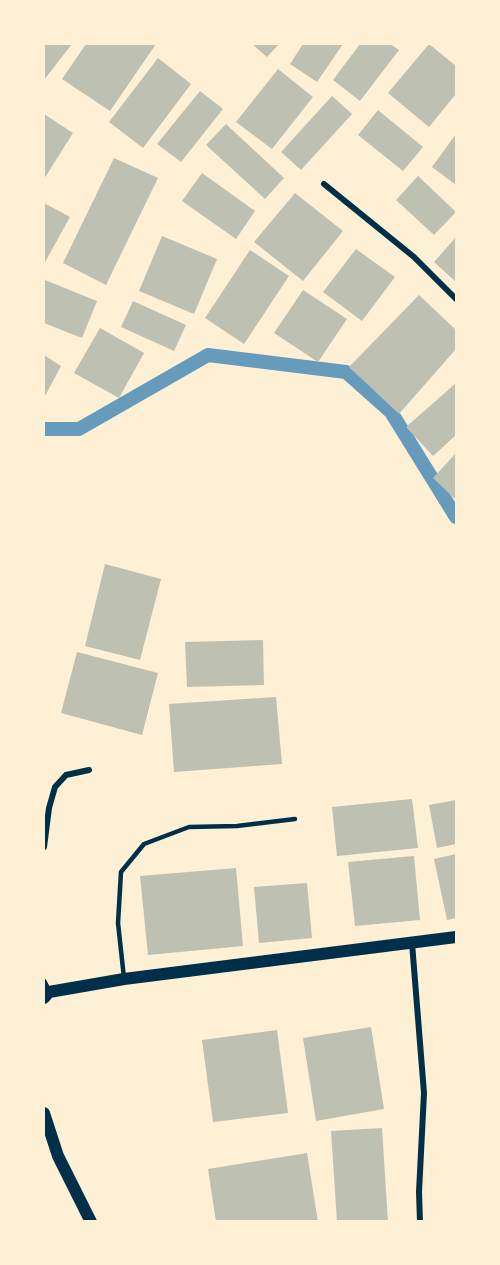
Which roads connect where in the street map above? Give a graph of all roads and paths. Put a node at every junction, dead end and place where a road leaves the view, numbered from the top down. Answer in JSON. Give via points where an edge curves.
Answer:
{"nodes":[{"id":1,"x":324,"y":184,"type":"dead end"},
{"id":2,"x":456,"y":299,"type":"edge"},
{"id":3,"x":89,"y":770,"type":"dead end"},
{"id":4,"x":295,"y":819,"type":"dead end"},
{"id":5,"x":44,"y":847,"type":"edge"},
{"id":6,"x":456,"y":937,"type":"edge"},
{"id":7,"x":412,"y":943,"type":"junction"},
{"id":8,"x":124,"y":979,"type":"junction"},
{"id":9,"x":45,"y":991,"type":"edge"},
{"id":10,"x":44,"y":1113,"type":"edge"},
{"id":11,"x":91,"y":1221,"type":"edge"},
{"id":12,"x":420,"y":1221,"type":"edge"}],
"edges":[{"from":1,"to":2,"type":"street","via":[[414,257]]},
{"from":3,"to":5,"type":"street","via":[[66,775],[55,787]]},
{"from":4,"to":8,"type":"lane","via":[[189,827],[144,844],[121,872],[118,923]]},
{"from":6,"to":7,"type":"main road"},
{"from":7,"to":8,"type":"main road"},
{"from":7,"to":12,"type":"street","via":[[424,1093]]},
{"from":8,"to":9,"type":"main road"},
{"from":10,"to":11,"type":"main road","via":[[58,1156]]}]}
